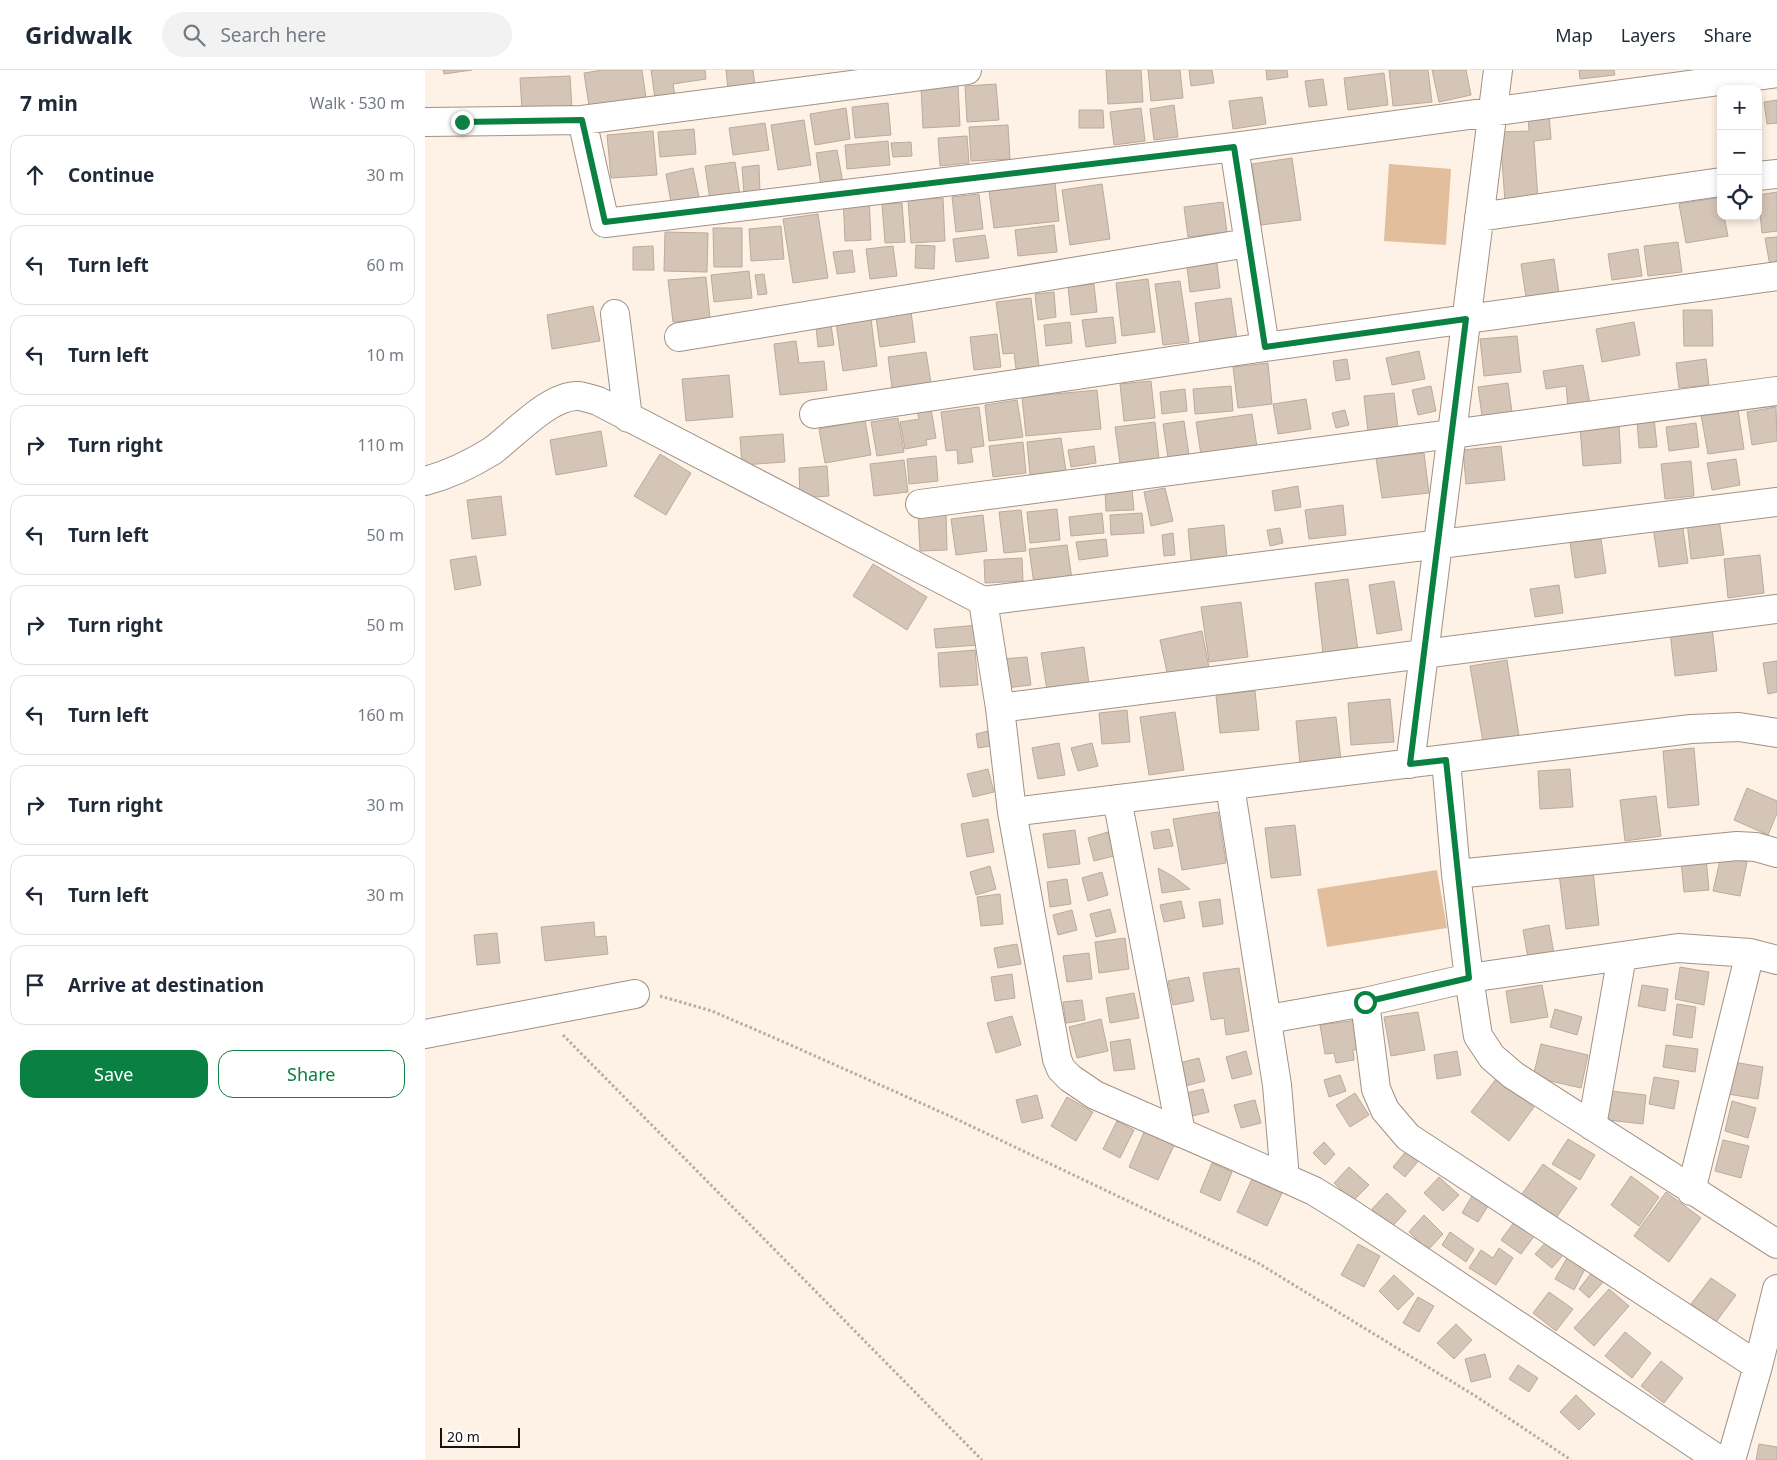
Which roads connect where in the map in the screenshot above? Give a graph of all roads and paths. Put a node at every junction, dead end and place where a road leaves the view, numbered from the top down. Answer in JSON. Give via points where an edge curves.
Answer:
{"nodes":[{"id":1,"x":967,"y":70,"type":"edge"},
{"id":2,"x":1498,"y":70,"type":"edge"},
{"id":3,"x":1777,"y":73,"type":"edge"},
{"id":4,"x":1493,"y":111,"type":"junction"},
{"id":5,"x":582,"y":120,"type":"junction"},
{"id":6,"x":425,"y":122,"type":"edge"},
{"id":7,"x":1234,"y":147,"type":"junction"},
{"id":8,"x":1777,"y":174,"type":"edge"},
{"id":9,"x":1762,"y":176,"type":"edge"},
{"id":10,"x":1717,"y":183,"type":"edge"},
{"id":11,"x":1479,"y":217,"type":"junction"},
{"id":12,"x":1248,"y":242,"type":"junction"},
{"id":13,"x":1777,"y":276,"type":"edge"},
{"id":14,"x":615,"y":314,"type":"dead end"},
{"id":15,"x":1466,"y":319,"type":"junction"},
{"id":16,"x":679,"y":337,"type":"dead end"},
{"id":17,"x":1265,"y":347,"type":"junction"},
{"id":18,"x":1777,"y":391,"type":"edge"},
{"id":19,"x":814,"y":414,"type":"dead end"},
{"id":20,"x":628,"y":418,"type":"junction"},
{"id":21,"x":1452,"y":434,"type":"junction"},
{"id":22,"x":425,"y":481,"type":"edge"},
{"id":23,"x":1777,"y":502,"type":"edge"},
{"id":24,"x":920,"y":504,"type":"dead end"},
{"id":25,"x":1438,"y":544,"type":"junction"},
{"id":26,"x":983,"y":601,"type":"junction"},
{"id":27,"x":1777,"y":609,"type":"edge"},
{"id":28,"x":1424,"y":654,"type":"junction"},
{"id":29,"x":1000,"y":708,"type":"junction"},
{"id":30,"x":1777,"y":733,"type":"edge"},
{"id":31,"x":1446,"y":760,"type":"junction"},
{"id":32,"x":1410,"y":764,"type":"junction"},
{"id":33,"x":1230,"y":786,"type":"junction"},
{"id":34,"x":1117,"y":800,"type":"junction"},
{"id":35,"x":1012,"y":812,"type":"junction"},
{"id":36,"x":1777,"y":853,"type":"edge"},
{"id":37,"x":1456,"y":874,"type":"junction"},
{"id":38,"x":1749,"y":953,"type":"junction"},
{"id":39,"x":1622,"y":956,"type":"junction"},
{"id":40,"x":1777,"y":960,"type":"edge"},
{"id":41,"x":1469,"y":978,"type":"junction"},
{"id":42,"x":635,"y":994,"type":"joint"},
{"id":43,"x":1365,"y":1002,"type":"junction"},
{"id":44,"x":538,"y":1011,"type":"junction"},
{"id":45,"x":1267,"y":1019,"type":"junction"},
{"id":46,"x":425,"y":1034,"type":"edge"},
{"id":47,"x":1592,"y":1126,"type":"junction"},
{"id":48,"x":1181,"y":1133,"type":"junction"},
{"id":49,"x":1285,"y":1178,"type":"junction"},
{"id":50,"x":1691,"y":1191,"type":"junction"},
{"id":51,"x":1777,"y":1244,"type":"edge"},
{"id":52,"x":1777,"y":1290,"type":"edge"},
{"id":53,"x":1758,"y":1366,"type":"junction"},
{"id":54,"x":982,"y":1460,"type":"edge"},
{"id":55,"x":1571,"y":1460,"type":"edge"},
{"id":56,"x":1719,"y":1460,"type":"edge"},
{"id":57,"x":1731,"y":1460,"type":"edge"}],
"edges":[{"from":1,"to":5,"type":"street"},
{"from":2,"to":4,"type":"street"},
{"from":3,"to":4,"type":"street"},
{"from":4,"to":7,"type":"street"},
{"from":4,"to":11,"type":"street"},
{"from":5,"to":6,"type":"street"},
{"from":5,"to":7,"type":"street","via":[[605,222]]},
{"from":7,"to":12,"type":"street"},
{"from":8,"to":9,"type":"street"},
{"from":10,"to":11,"type":"street"},
{"from":11,"to":15,"type":"street"},
{"from":12,"to":16,"type":"street"},
{"from":12,"to":17,"type":"street"},
{"from":13,"to":15,"type":"street"},
{"from":14,"to":20,"type":"street"},
{"from":15,"to":17,"type":"street"},
{"from":15,"to":21,"type":"street"},
{"from":17,"to":19,"type":"street"},
{"from":18,"to":21,"type":"street"},
{"from":20,"to":22,"type":"street","via":[[598,401],[577,396],[555,403],[525,422],[492,450],[447,475]]},
{"from":20,"to":26,"type":"street"},
{"from":21,"to":24,"type":"street"},
{"from":21,"to":25,"type":"street"},
{"from":23,"to":25,"type":"street"},
{"from":25,"to":26,"type":"street"},
{"from":25,"to":28,"type":"street"},
{"from":26,"to":29,"type":"street"},
{"from":27,"to":28,"type":"street"},
{"from":28,"to":29,"type":"street"},
{"from":28,"to":32,"type":"street"},
{"from":29,"to":35,"type":"street"},
{"from":30,"to":31,"type":"street","via":[[1739,727],[1691,729]]},
{"from":31,"to":32,"type":"street"},
{"from":31,"to":37,"type":"street"},
{"from":32,"to":33,"type":"street"},
{"from":33,"to":34,"type":"street"},
{"from":33,"to":45,"type":"street"},
{"from":34,"to":35,"type":"street"},
{"from":34,"to":48,"type":"street"},
{"from":35,"to":48,"type":"street","via":[[1061,1069],[1095,1095]]},
{"from":36,"to":37,"type":"street","via":[[1737,846]]},
{"from":37,"to":41,"type":"street"},
{"from":38,"to":39,"type":"street","via":[[1678,948]]},
{"from":38,"to":40,"type":"street"},
{"from":38,"to":50,"type":"street"},
{"from":39,"to":41,"type":"street"},
{"from":39,"to":47,"type":"street"},
{"from":41,"to":43,"type":"street"},
{"from":41,"to":47,"type":"street","via":[[1478,1036],[1492,1057],[1513,1075]]},
{"from":42,"to":44,"type":"street"},
{"from":42,"to":55,"type":"path","via":[[668,997],[712,1011],[952,1117],[1258,1263],[1477,1396]]},
{"from":43,"to":45,"type":"street"},
{"from":43,"to":53,"type":"street","via":[[1376,1089],[1385,1110],[1408,1137]]},
{"from":44,"to":46,"type":"street"},
{"from":44,"to":54,"type":"path"},
{"from":45,"to":49,"type":"street","via":[[1277,1085]]},
{"from":47,"to":50,"type":"street"},
{"from":48,"to":49,"type":"street"},
{"from":49,"to":56,"type":"street","via":[[1348,1212]]},
{"from":50,"to":51,"type":"street"},
{"from":52,"to":53,"type":"street"},
{"from":53,"to":57,"type":"street"}]}
